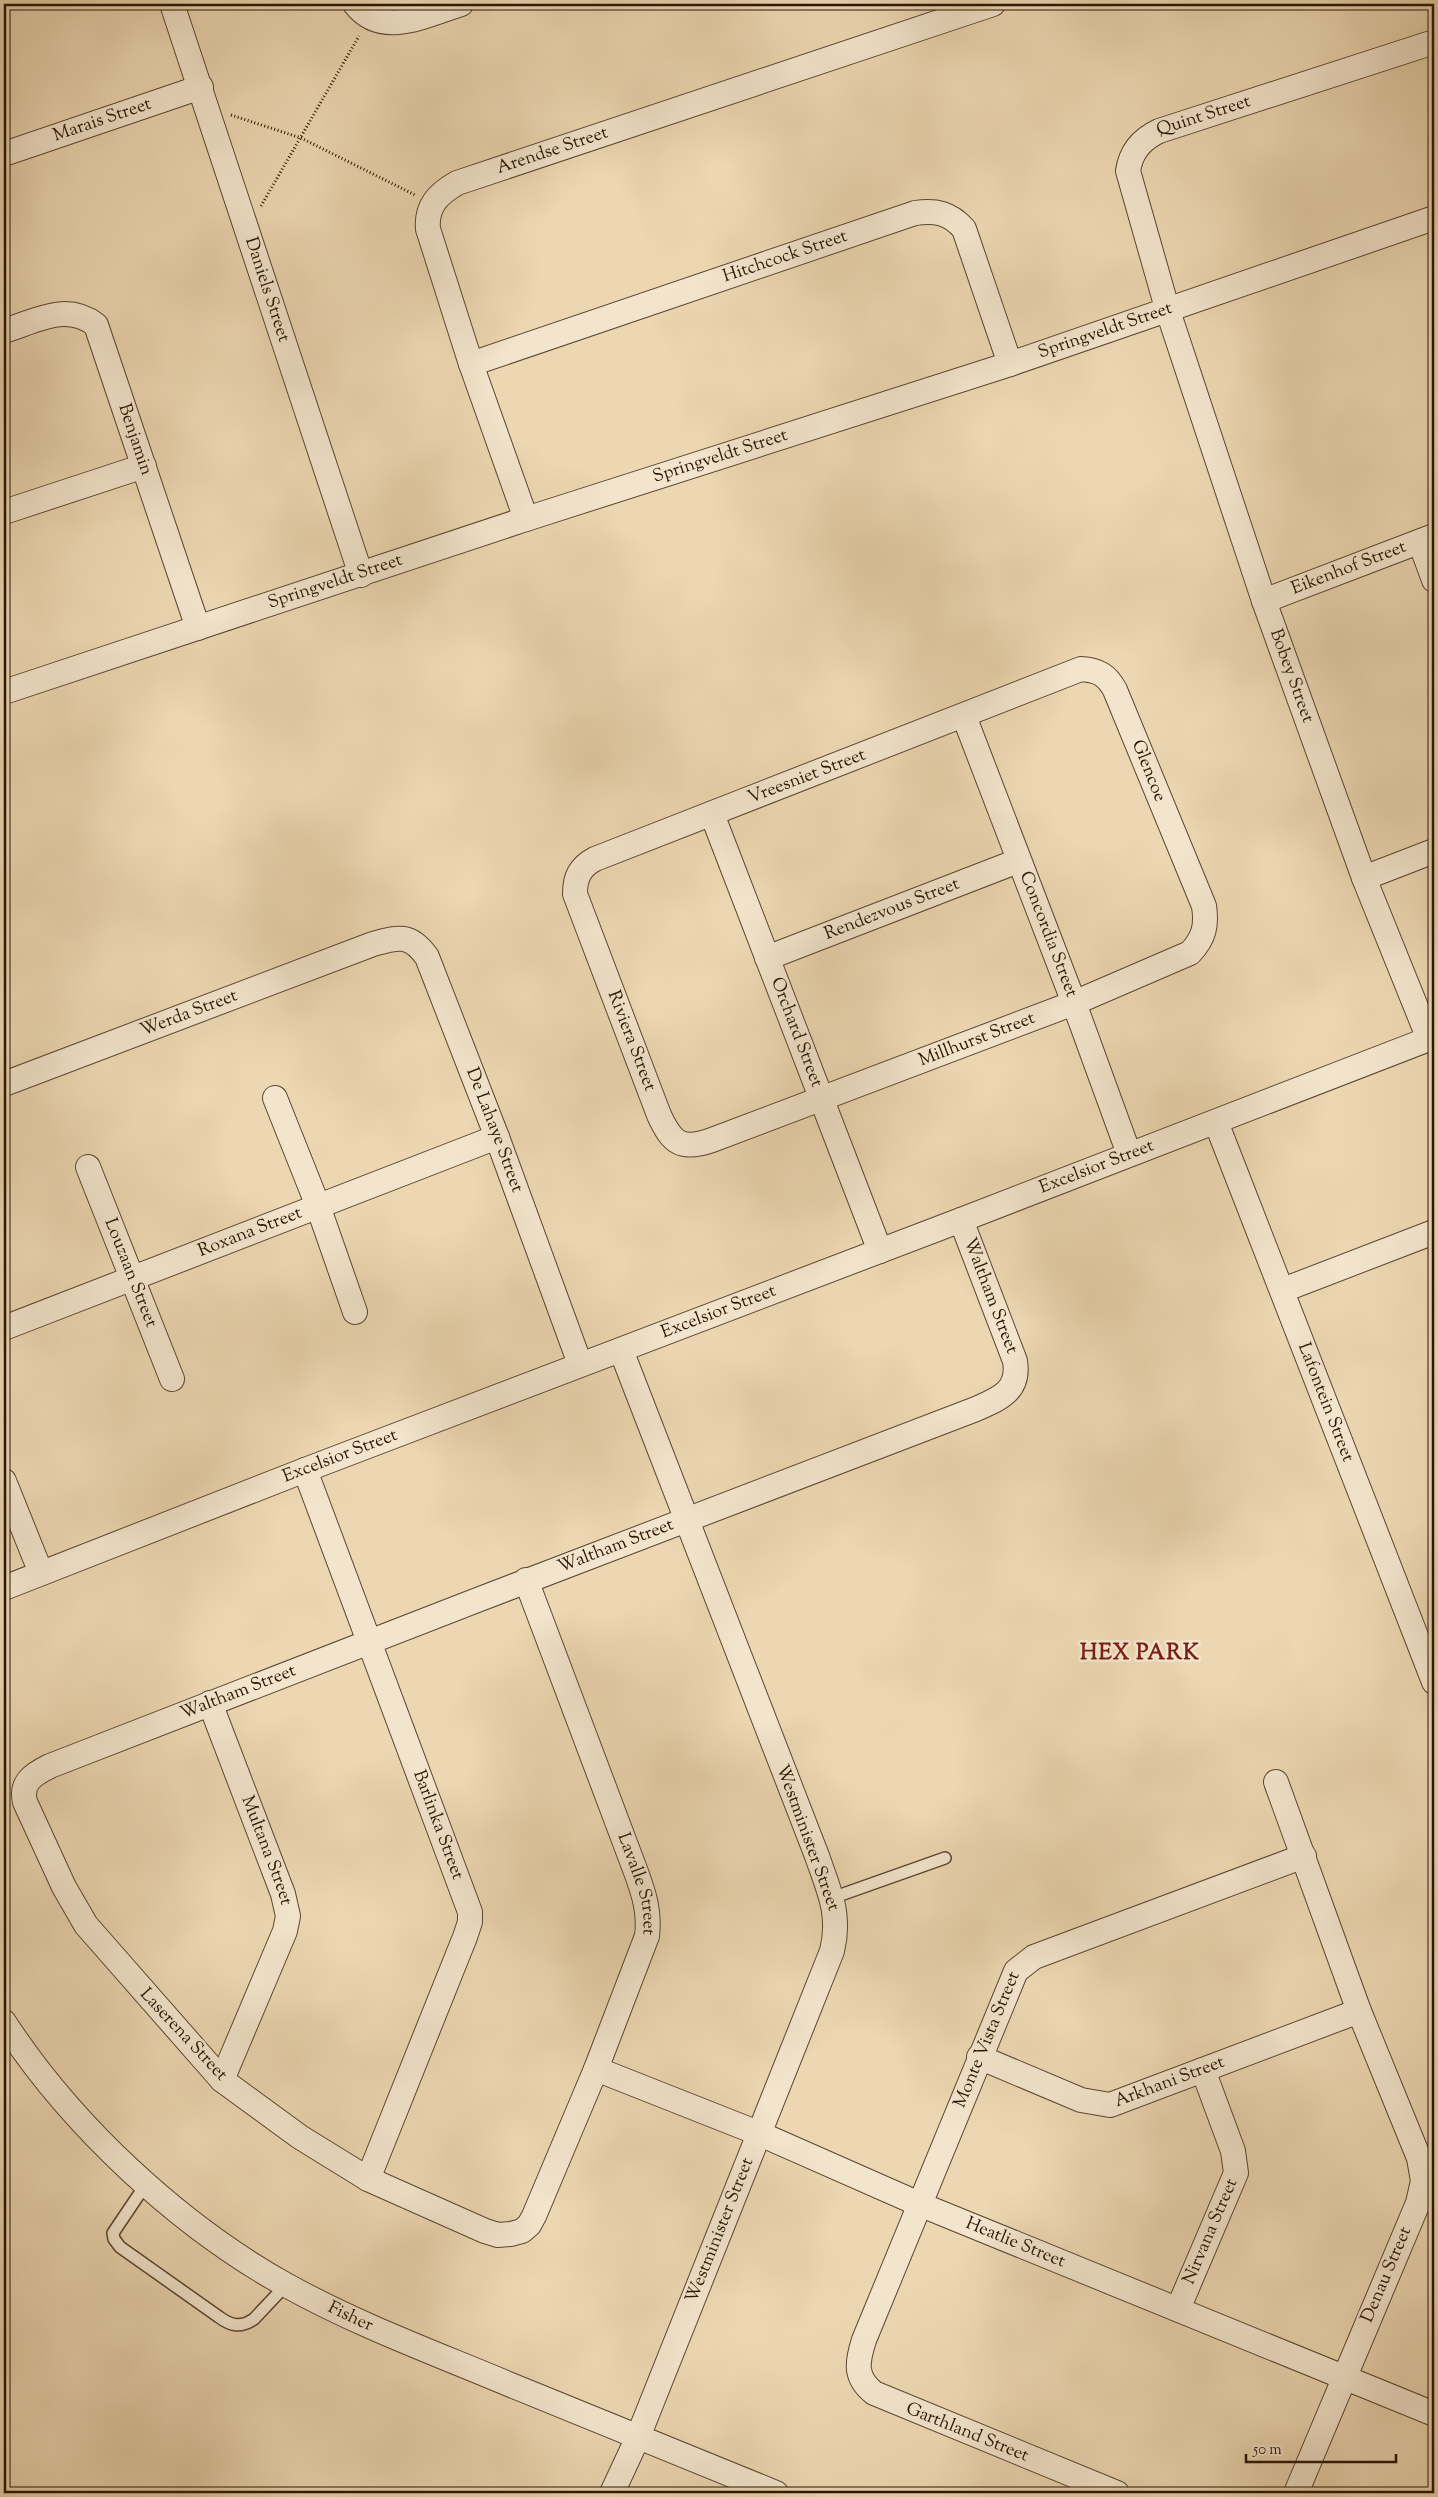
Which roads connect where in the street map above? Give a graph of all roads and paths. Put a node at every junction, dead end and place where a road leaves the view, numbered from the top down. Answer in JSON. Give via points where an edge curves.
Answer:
{"nodes":[{"id":1,"x":172,"y":4,"type":"edge"},
{"id":2,"x":460,"y":4,"type":"edge"},
{"id":3,"x":993,"y":4,"type":"edge"},
{"id":4,"x":362,"y":11,"type":"edge"},
{"id":5,"x":1434,"y":42,"type":"edge"},
{"id":6,"x":205,"y":98,"type":"junction"},
{"id":7,"x":301,"y":138,"type":"junction"},
{"id":8,"x":4,"y":154,"type":"edge"},
{"id":9,"x":433,"y":203,"type":"junction"},
{"id":10,"x":1434,"y":218,"type":"edge"},
{"id":11,"x":248,"y":229,"type":"junction"},
{"id":12,"x":1166,"y":308,"type":"junction"},
{"id":13,"x":13,"y":328,"type":"edge"},
{"id":14,"x":471,"y":364,"type":"junction"},
{"id":15,"x":1010,"y":364,"type":"junction"},
{"id":16,"x":144,"y":466,"type":"junction"},
{"id":17,"x":4,"y":512,"type":"edge"},
{"id":18,"x":526,"y":519,"type":"junction"},
{"id":19,"x":1427,"y":539,"type":"edge"},
{"id":20,"x":361,"y":575,"type":"junction"},
{"id":21,"x":1434,"y":580,"type":"edge"},
{"id":22,"x":1264,"y":602,"type":"junction"},
{"id":23,"x":198,"y":628,"type":"junction"},
{"id":24,"x":1066,"y":673,"type":"joint"},
{"id":25,"x":4,"y":692,"type":"edge"},
{"id":26,"x":964,"y":716,"type":"junction"},
{"id":27,"x":712,"y":814,"type":"junction"},
{"id":28,"x":1434,"y":851,"type":"edge"},
{"id":29,"x":1018,"y":861,"type":"junction"},
{"id":30,"x":1364,"y":878,"type":"junction"},
{"id":31,"x":578,"y":902,"type":"joint"},
{"id":32,"x":1204,"y":906,"type":"joint"},
{"id":33,"x":373,"y":944,"type":"joint"},
{"id":34,"x":766,"y":958,"type":"junction"},
{"id":35,"x":1074,"y":1003,"type":"junction"},
{"id":36,"x":1432,"y":1038,"type":"edge"},
{"id":37,"x":4,"y":1084,"type":"edge"},
{"id":38,"x":275,"y":1098,"type":"dead end"},
{"id":39,"x":820,"y":1098,"type":"junction"},
{"id":40,"x":1216,"y":1122,"type":"junction"},
{"id":41,"x":497,"y":1137,"type":"junction"},
{"id":42,"x":712,"y":1140,"type":"joint"},
{"id":43,"x":1129,"y":1154,"type":"junction"},
{"id":44,"x":88,"y":1167,"type":"dead end"},
{"id":45,"x":318,"y":1206,"type":"junction"},
{"id":46,"x":961,"y":1220,"type":"junction"},
{"id":47,"x":1434,"y":1232,"type":"edge"},
{"id":48,"x":880,"y":1250,"type":"junction"},
{"id":49,"x":132,"y":1278,"type":"junction"},
{"id":50,"x":1283,"y":1290,"type":"junction"},
{"id":51,"x":355,"y":1312,"type":"dead end"},
{"id":52,"x":4,"y":1328,"type":"edge"},
{"id":53,"x":621,"y":1350,"type":"junction"},
{"id":54,"x":580,"y":1364,"type":"junction"},
{"id":55,"x":172,"y":1380,"type":"dead end"},
{"id":56,"x":305,"y":1470,"type":"junction"},
{"id":57,"x":4,"y":1481,"type":"edge"},
{"id":58,"x":686,"y":1519,"type":"junction"},
{"id":59,"x":41,"y":1573,"type":"junction"},
{"id":60,"x":526,"y":1580,"type":"junction"},
{"id":61,"x":4,"y":1588,"type":"edge"},
{"id":62,"x":367,"y":1641,"type":"junction"},
{"id":63,"x":1434,"y":1682,"type":"edge"},
{"id":64,"x":210,"y":1703,"type":"junction"},
{"id":65,"x":50,"y":1766,"type":"joint"},
{"id":66,"x":1276,"y":1782,"type":"dead end"},
{"id":67,"x":1304,"y":1856,"type":"junction"},
{"id":68,"x":945,"y":1858,"type":"dead end"},
{"id":69,"x":832,"y":1898,"type":"junction"},
{"id":70,"x":1359,"y":2011,"type":"junction"},
{"id":71,"x":4,"y":2022,"type":"edge"},
{"id":72,"x":980,"y":2056,"type":"junction"},
{"id":73,"x":596,"y":2069,"type":"junction"},
{"id":74,"x":1203,"y":2070,"type":"junction"},
{"id":75,"x":222,"y":2080,"type":"junction"},
{"id":76,"x":758,"y":2132,"type":"junction"},
{"id":77,"x":368,"y":2179,"type":"junction"},
{"id":78,"x":146,"y":2184,"type":"junction"},
{"id":79,"x":919,"y":2204,"type":"junction"},
{"id":80,"x":485,"y":2231,"type":"joint"},
{"id":81,"x":286,"y":2285,"type":"junction"},
{"id":82,"x":1178,"y":2309,"type":"junction"},
{"id":83,"x":864,"y":2340,"type":"joint"},
{"id":84,"x":1343,"y":2378,"type":"junction"},
{"id":85,"x":1434,"y":2414,"type":"edge"},
{"id":86,"x":638,"y":2437,"type":"junction"},
{"id":87,"x":612,"y":2493,"type":"edge"},
{"id":88,"x":776,"y":2493,"type":"edge"},
{"id":89,"x":1117,"y":2493,"type":"edge"},
{"id":90,"x":1296,"y":2493,"type":"edge"}],
"edges":[{"from":1,"to":6,"type":"street","name":"Daniels Street"},
{"from":2,"to":4,"type":"street","via":[[398,24]]},
{"from":3,"to":9,"type":"street","name":"Arendse Street","via":[[457,183]]},
{"from":4,"to":7,"type":"path"},
{"from":5,"to":12,"type":"street","name":"Quint Street","via":[[1159,131],[1140,143],[1128,171]]},
{"from":6,"to":7,"type":"path"},
{"from":6,"to":8,"type":"street","name":"Marais Street"},
{"from":6,"to":11,"type":"street","name":"Daniels Street"},
{"from":7,"to":9,"type":"path"},
{"from":7,"to":11,"type":"path"},
{"from":9,"to":14,"type":"street","via":[[428,214],[428,229]]},
{"from":10,"to":12,"type":"street","name":"Springveldt Street"},
{"from":11,"to":20,"type":"street","name":"Daniels Street"},
{"from":12,"to":15,"type":"street","name":"Springveldt Street"},
{"from":12,"to":22,"type":"street","name":"Bobey Street"},
{"from":13,"to":16,"type":"street","name":"Benjamin","via":[[64,312],[77,314],[96,324]]},
{"from":14,"to":15,"type":"street","name":"Hitchcock Street","via":[[928,211],[949,216],[964,229]]},
{"from":14,"to":18,"type":"street"},
{"from":15,"to":18,"type":"street","name":"Springveldt Street"},
{"from":16,"to":17,"type":"street"},
{"from":16,"to":23,"type":"street","name":"Benjamin"},
{"from":18,"to":20,"type":"street","name":"Springveldt Street"},
{"from":19,"to":21,"type":"street"},
{"from":19,"to":22,"type":"street","name":"Eikenhof Street"},
{"from":20,"to":23,"type":"street","name":"Springveldt Street"},
{"from":22,"to":30,"type":"street","name":"Bobey Street"},
{"from":23,"to":25,"type":"street","name":"Springveldt Street"},
{"from":24,"to":26,"type":"street","name":"Vreesniet Street"},
{"from":24,"to":32,"type":"street","name":"Glencoe","via":[[1091,669],[1110,681]]},
{"from":26,"to":27,"type":"street","name":"Vreesniet Street"},
{"from":26,"to":29,"type":"street","name":"Concordia Street"},
{"from":27,"to":31,"type":"street","name":"Vreesniet Street","via":[[587,863],[581,869],[575,886]]},
{"from":27,"to":34,"type":"street","name":"Orchard Street"},
{"from":28,"to":30,"type":"street"},
{"from":29,"to":34,"type":"street","name":"Rendezvous Street"},
{"from":29,"to":35,"type":"street","name":"Concordia Street"},
{"from":30,"to":36,"type":"street","name":"Bobey Street"},
{"from":31,"to":42,"type":"street","name":"Riviera Street","via":[[665,1129],[677,1143],[685,1145],[694,1146]]},
{"from":32,"to":35,"type":"street","name":"Millhurst Street","via":[[1205,929],[1190,953]]},
{"from":33,"to":37,"type":"street","name":"Werda Street"},
{"from":33,"to":41,"type":"street","name":"De Lahaye Street","via":[[407,938],[415,942],[427,957]]},
{"from":34,"to":39,"type":"street","name":"Orchard Street"},
{"from":35,"to":39,"type":"street","name":"Millhurst Street"},
{"from":35,"to":43,"type":"street","name":"Concordia Street"},
{"from":36,"to":40,"type":"street","name":"Excelsior Street"},
{"from":38,"to":45,"type":"street"},
{"from":39,"to":42,"type":"street","name":"Millhurst Street"},
{"from":39,"to":48,"type":"street","name":"Orchard Street"},
{"from":40,"to":43,"type":"street","name":"Excelsior Street"},
{"from":40,"to":50,"type":"street","name":"Lafontein Street"},
{"from":41,"to":45,"type":"street","name":"Roxana Street"},
{"from":41,"to":54,"type":"street","name":"De Lahaye Street"},
{"from":43,"to":46,"type":"street","name":"Excelsior Street"},
{"from":44,"to":49,"type":"street","name":"Louzaan Street"},
{"from":45,"to":49,"type":"street","name":"Roxana Street"},
{"from":45,"to":51,"type":"street"},
{"from":46,"to":48,"type":"street","name":"Excelsior Street"},
{"from":46,"to":58,"type":"street","name":"Waltham Street","via":[[1016,1361],[1016,1380],[1008,1393],[976,1409]]},
{"from":47,"to":50,"type":"street"},
{"from":48,"to":53,"type":"street","name":"Excelsior Street"},
{"from":49,"to":52,"type":"street","name":"Roxana Street"},
{"from":49,"to":55,"type":"street","name":"Louzaan Street"},
{"from":50,"to":63,"type":"street","name":"Lafontein Street"},
{"from":53,"to":54,"type":"street","name":"Excelsior Street"},
{"from":53,"to":58,"type":"street","name":"Westminister Street"},
{"from":54,"to":56,"type":"street","name":"Excelsior Street"},
{"from":56,"to":59,"type":"street","name":"Excelsior Street"},
{"from":56,"to":62,"type":"street","name":"Barlinka Street"},
{"from":57,"to":59,"type":"street"},
{"from":58,"to":60,"type":"street","name":"Waltham Street"},
{"from":58,"to":69,"type":"street","name":"Westminister Street"},
{"from":59,"to":61,"type":"street","name":"Excelsior Street"},
{"from":60,"to":62,"type":"street","name":"Waltham Street"},
{"from":60,"to":73,"type":"street","name":"Lavalle Street","via":[[649,1912],[647,1936]]},
{"from":62,"to":64,"type":"street","name":"Waltham Street"},
{"from":62,"to":77,"type":"street","name":"Barlinka Street","via":[[465,1898],[470,1922]]},
{"from":64,"to":65,"type":"street","name":"Waltham Street"},
{"from":64,"to":75,"type":"street","name":"Multana Street","via":[[283,1894],[288,1916],[285,1931]]},
{"from":65,"to":75,"type":"street","name":"Laserena Street","via":[[28,1780],[24,1796],[76,1908],[98,1941]]},
{"from":66,"to":67,"type":"street","name":"Denau Street"},
{"from":67,"to":70,"type":"street","name":"Denau Street"},
{"from":67,"to":72,"type":"street","name":"Monte Vista Street","via":[[1028,1960],[1011,1979]]},
{"from":68,"to":69,"type":"lane"},
{"from":69,"to":76,"type":"street","name":"Westminister Street","via":[[837,1925],[832,1951]]},
{"from":70,"to":74,"type":"street","name":"Arkhani Street"},
{"from":70,"to":84,"type":"street","name":"Denau Street","via":[[1419,2158],[1423,2181],[1418,2203]]},
{"from":71,"to":78,"type":"street","name":"Fisher","via":[[48,2083]]},
{"from":72,"to":74,"type":"street","name":"Arkhani Street","via":[[1081,2100],[1100,2104],[1118,2102]]},
{"from":72,"to":79,"type":"street","name":"Monte Vista Street"},
{"from":73,"to":76,"type":"street","name":"Heatlie Street"},
{"from":73,"to":80,"type":"street","name":"Lavalle Street","via":[[529,2225],[511,2234]]},
{"from":74,"to":82,"type":"street","name":"Nirvana Street","via":[[1233,2151],[1236,2173]]},
{"from":75,"to":77,"type":"street","name":"Laserena Street","via":[[300,2136]]},
{"from":76,"to":79,"type":"street","name":"Heatlie Street"},
{"from":76,"to":86,"type":"street","name":"Westminister Street"},
{"from":77,"to":80,"type":"street","name":"Laserena Street"},
{"from":78,"to":81,"type":"street","name":"Fisher","via":[[203,2231]]},
{"from":78,"to":81,"type":"lane","via":[[115,2228],[114,2239],[120,2247],[233,2325],[248,2324]]},
{"from":79,"to":82,"type":"street","name":"Heatlie Street"},
{"from":79,"to":83,"type":"street","name":"Monte Vista Street"},
{"from":81,"to":86,"type":"street","name":"Fisher","via":[[411,2344]]},
{"from":82,"to":84,"type":"street","name":"Heatlie Street"},
{"from":83,"to":89,"type":"street","name":"Garthland Street","via":[[859,2374],[862,2382],[874,2393]]},
{"from":84,"to":85,"type":"street","name":"Heatlie Street"},
{"from":84,"to":90,"type":"street","name":"Denau Street"},
{"from":86,"to":87,"type":"street","name":"Westminister Street"},
{"from":86,"to":88,"type":"street","name":"Fisher"}]}
